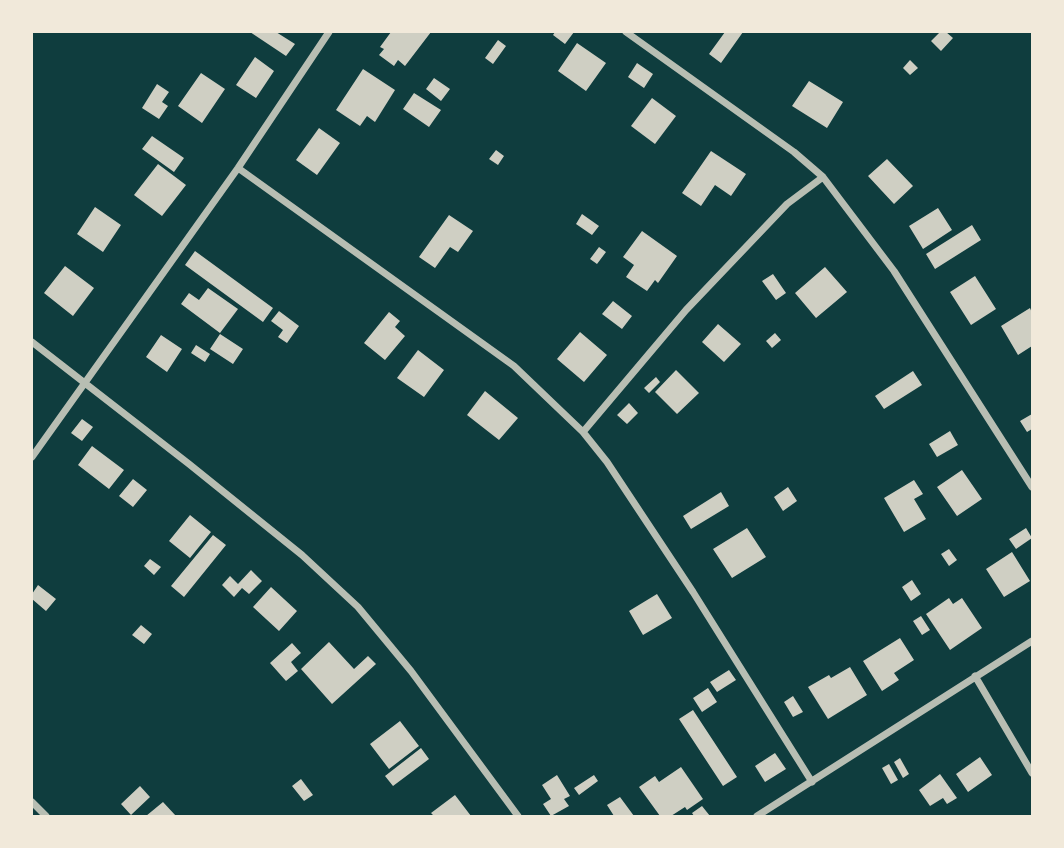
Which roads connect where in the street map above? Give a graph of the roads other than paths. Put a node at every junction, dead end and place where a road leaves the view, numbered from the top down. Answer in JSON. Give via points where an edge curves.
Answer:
{"nodes":[{"id":1,"x":330,"y":32,"type":"edge"},
{"id":2,"x":626,"y":32,"type":"edge"},
{"id":3,"x":237,"y":168,"type":"junction"},
{"id":4,"x":823,"y":177,"type":"junction"},
{"id":5,"x":32,"y":342,"type":"edge"},
{"id":6,"x":85,"y":383,"type":"junction"},
{"id":7,"x":583,"y":432,"type":"junction"},
{"id":8,"x":32,"y":457,"type":"edge"},
{"id":9,"x":1032,"y":487,"type":"edge"},
{"id":10,"x":1032,"y":641,"type":"edge"},
{"id":11,"x":975,"y":676,"type":"junction"},
{"id":12,"x":1032,"y":773,"type":"edge"},
{"id":13,"x":812,"y":782,"type":"junction"},
{"id":14,"x":32,"y":802,"type":"edge"},
{"id":15,"x":46,"y":817,"type":"edge"},
{"id":16,"x":518,"y":817,"type":"edge"},
{"id":17,"x":757,"y":817,"type":"edge"}],
"edges":[{"from":1,"to":3,"type":"street"},
{"from":2,"to":4,"type":"street"},
{"from":3,"to":6,"type":"street"},
{"from":3,"to":7,"type":"street","via":[[514,366]]},
{"from":4,"to":7,"type":"street","via":[[787,204],[685,310]]},
{"from":4,"to":9,"type":"street","via":[[894,271]]},
{"from":5,"to":6,"type":"street"},
{"from":6,"to":8,"type":"street"},
{"from":6,"to":16,"type":"street","via":[[302,555],[358,607]]},
{"from":7,"to":13,"type":"street","via":[[693,592]]},
{"from":10,"to":11,"type":"street"},
{"from":11,"to":12,"type":"street"},
{"from":11,"to":13,"type":"street"},
{"from":13,"to":17,"type":"street"},
{"from":14,"to":15,"type":"street"}]}
